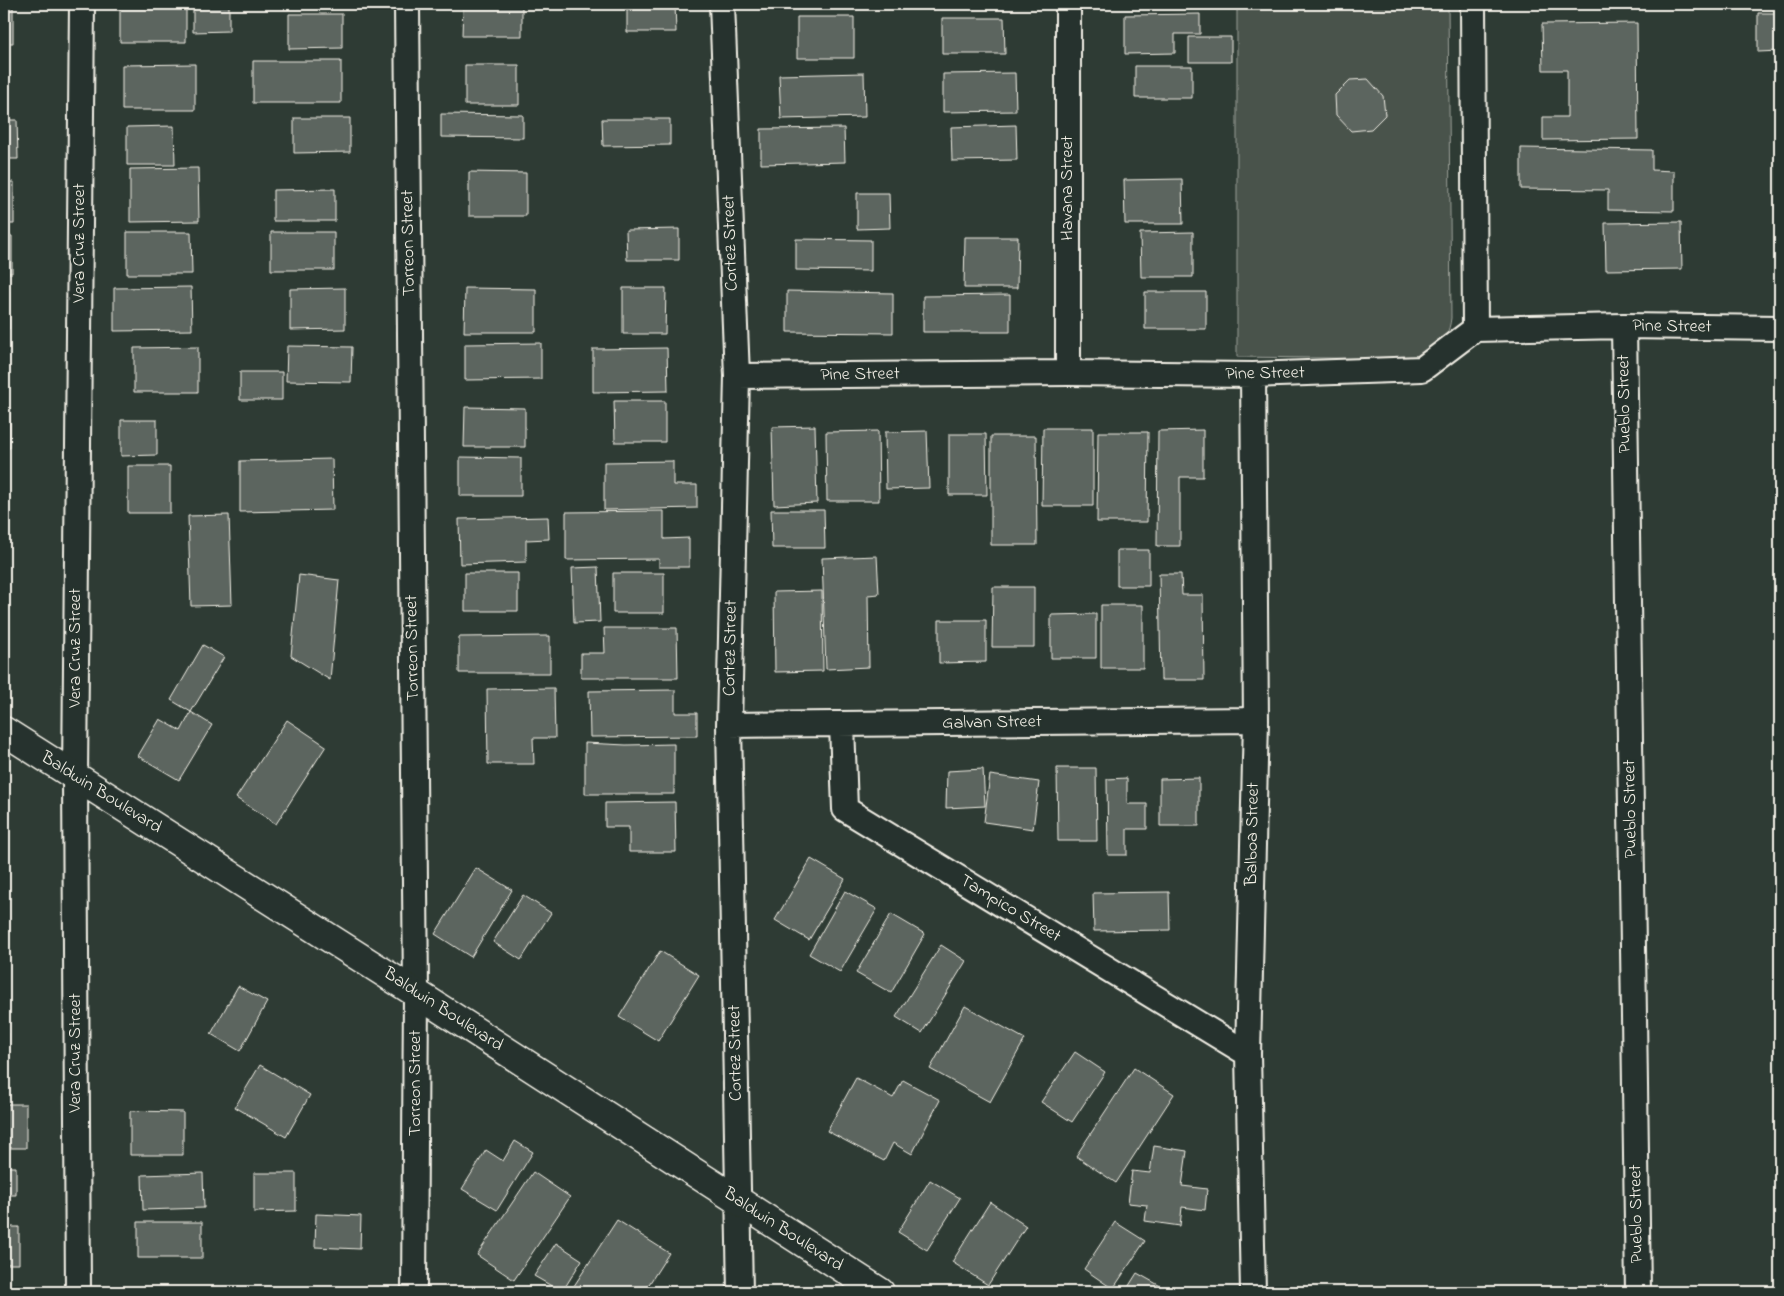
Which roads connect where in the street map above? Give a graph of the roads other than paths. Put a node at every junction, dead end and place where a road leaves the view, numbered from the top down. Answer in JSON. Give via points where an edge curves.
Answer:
{"nodes":[{"id":1,"x":82,"y":4,"type":"edge"},
{"id":2,"x":407,"y":4,"type":"edge"},
{"id":3,"x":722,"y":4,"type":"edge"},
{"id":4,"x":1068,"y":4,"type":"edge"},
{"id":5,"x":1473,"y":4,"type":"edge"},
{"id":6,"x":1624,"y":326,"type":"junction"},
{"id":7,"x":1780,"y":328,"type":"edge"},
{"id":8,"x":1475,"y":329,"type":"junction"},
{"id":9,"x":1068,"y":373,"type":"junction"},
{"id":10,"x":1253,"y":375,"type":"junction"},
{"id":11,"x":737,"y":376,"type":"junction"},
{"id":12,"x":1256,"y":720,"type":"junction"},
{"id":13,"x":842,"y":724,"type":"junction"},
{"id":14,"x":729,"y":725,"type":"junction"},
{"id":15,"x":4,"y":731,"type":"edge"},
{"id":16,"x":75,"y":777,"type":"junction"},
{"id":17,"x":416,"y":993,"type":"junction"},
{"id":18,"x":1248,"y":1054,"type":"junction"},
{"id":19,"x":740,"y":1203,"type":"junction"},
{"id":20,"x":78,"y":1292,"type":"edge"},
{"id":21,"x":414,"y":1292,"type":"edge"},
{"id":22,"x":740,"y":1292,"type":"edge"},
{"id":23,"x":880,"y":1292,"type":"edge"},
{"id":24,"x":1252,"y":1292,"type":"edge"},
{"id":25,"x":1638,"y":1292,"type":"edge"}],
"edges":[{"from":1,"to":16,"type":"street","name":"Vera Cruz Street"},
{"from":2,"to":17,"type":"street","name":"Torreon Street"},
{"from":3,"to":11,"type":"street","name":"Cortez Street"},
{"from":4,"to":9,"type":"street","name":"Havana Street"},
{"from":5,"to":8,"type":"street"},
{"from":6,"to":7,"type":"street","name":"Pine Street"},
{"from":6,"to":8,"type":"street","name":"Pine Street"},
{"from":6,"to":25,"type":"street","name":"Pueblo Street"},
{"from":8,"to":10,"type":"street","name":"Pine Street","via":[[1422,369]]},
{"from":9,"to":10,"type":"street","name":"Pine Street"},
{"from":9,"to":11,"type":"street","name":"Pine Street"},
{"from":10,"to":12,"type":"street","name":"Balboa Street"},
{"from":11,"to":14,"type":"street","name":"Cortez Street"},
{"from":12,"to":13,"type":"street","name":"Galvan Street"},
{"from":12,"to":18,"type":"street","name":"Balboa Street"},
{"from":13,"to":14,"type":"street","name":"Galvan Street"},
{"from":13,"to":18,"type":"street","name":"Tampico Street","via":[[845,809]]},
{"from":14,"to":19,"type":"street","name":"Cortez Street"},
{"from":15,"to":16,"type":"main road","name":"Baldwin Boulevard"},
{"from":16,"to":17,"type":"main road","name":"Baldwin Boulevard"},
{"from":16,"to":20,"type":"street","name":"Vera Cruz Street"},
{"from":17,"to":19,"type":"main road","name":"Baldwin Boulevard"},
{"from":17,"to":21,"type":"street","name":"Torreon Street"},
{"from":18,"to":24,"type":"street","name":"Balboa Street"},
{"from":19,"to":22,"type":"street","name":"Cortez Street"},
{"from":19,"to":23,"type":"main road","name":"Baldwin Boulevard"}]}
